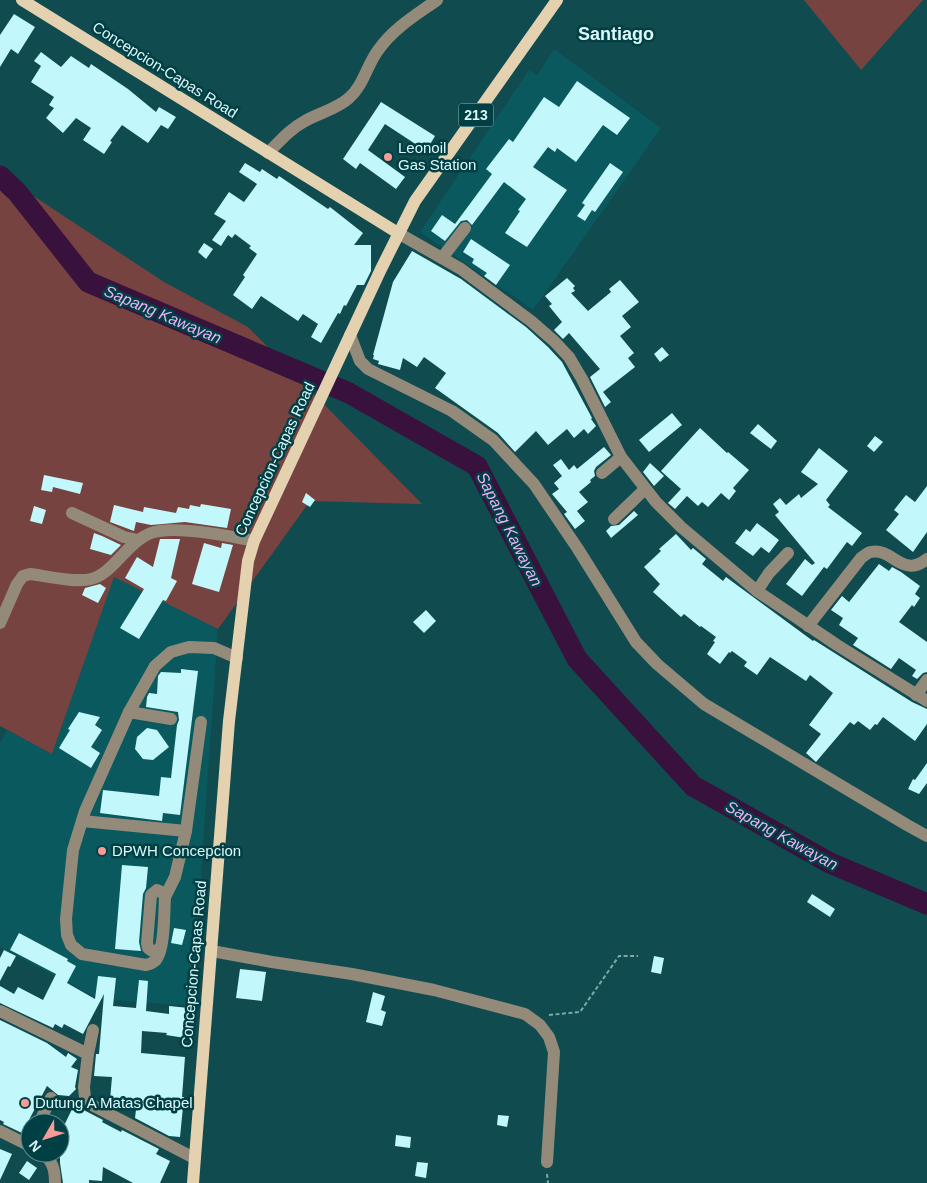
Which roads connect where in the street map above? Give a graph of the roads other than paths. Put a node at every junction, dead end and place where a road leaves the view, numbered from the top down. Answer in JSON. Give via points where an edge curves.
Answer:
{"nodes":[{"id":1,"x":22,"y":0,"type":"edge"},
{"id":2,"x":437,"y":0,"type":"edge"},
{"id":3,"x":557,"y":0,"type":"edge"},
{"id":4,"x":268,"y":153,"type":"junction"},
{"id":5,"x":465,"y":228,"type":"dead end"},
{"id":6,"x":398,"y":233,"type":"junction"},
{"id":7,"x":442,"y":258,"type":"junction"},
{"id":8,"x":350,"y":335,"type":"junction"},
{"id":9,"x":621,"y":457,"type":"junction"},
{"id":10,"x":602,"y":473,"type":"dead end"},
{"id":11,"x":645,"y":489,"type":"junction"},
{"id":12,"x":72,"y":513,"type":"dead end"},
{"id":13,"x":614,"y":519,"type":"dead end"},
{"id":14,"x":138,"y":540,"type":"junction"},
{"id":15,"x":254,"y":541,"type":"junction"},
{"id":16,"x":788,"y":552,"type":"dead end"},
{"id":17,"x":927,"y":559,"type":"edge"},
{"id":18,"x":757,"y":591,"type":"junction"},
{"id":19,"x":0,"y":622,"type":"edge"},
{"id":20,"x":808,"y":626,"type":"junction"},
{"id":21,"x":237,"y":658,"type":"junction"},
{"id":22,"x":927,"y":680,"type":"edge"},
{"id":23,"x":922,"y":698,"type":"edge"},
{"id":24,"x":130,"y":712,"type":"junction"},
{"id":25,"x":171,"y":719,"type":"dead end"},
{"id":26,"x":202,"y":722,"type":"dead end"},
{"id":27,"x":82,"y":821,"type":"junction"},
{"id":28,"x":186,"y":831,"type":"junction"},
{"id":29,"x":927,"y":836,"type":"edge"},
{"id":30,"x":212,"y":951,"type":"junction"},
{"id":31,"x":0,"y":1010,"type":"edge"},
{"id":32,"x":93,"y":1030,"type":"dead end"},
{"id":33,"x":88,"y":1054,"type":"junction"},
{"id":34,"x":51,"y":1098,"type":"dead end"},
{"id":35,"x":44,"y":1113,"type":"edge"},
{"id":36,"x":0,"y":1131,"type":"edge"},
{"id":37,"x":20,"y":1140,"type":"edge"},
{"id":38,"x":194,"y":1158,"type":"junction"},
{"id":39,"x":547,"y":1162,"type":"dead end"},
{"id":40,"x":52,"y":1163,"type":"edge"},
{"id":41,"x":55,"y":1183,"type":"edge"},
{"id":42,"x":193,"y":1183,"type":"edge"}],
"edges":[{"from":1,"to":4,"type":"main road","name":"Concepcion-Capas Road"},
{"from":2,"to":4,"type":"street","via":[[396,29],[378,50],[349,99],[288,132]]},
{"from":3,"to":6,"type":"main road","number":"213","via":[[415,201]]},
{"from":4,"to":6,"type":"main road","name":"Concepcion-Capas Road"},
{"from":5,"to":7,"type":"street"},
{"from":6,"to":7,"type":"street"},
{"from":6,"to":8,"type":"main road","name":"Concepcion-Capas Road","number":"213"},
{"from":7,"to":9,"type":"street","via":[[531,320],[569,357]]},
{"from":8,"to":15,"type":"main road","name":"Concepcion-Capas Road","number":"213"},
{"from":8,"to":29,"type":"street","via":[[360,360],[368,369],[452,411],[493,440],[534,484],[636,642],[657,664],[704,704]]},
{"from":9,"to":10,"type":"street"},
{"from":9,"to":11,"type":"street"},
{"from":11,"to":13,"type":"street"},
{"from":11,"to":18,"type":"street","via":[[681,527]]},
{"from":12,"to":14,"type":"street","via":[[124,537]]},
{"from":14,"to":15,"type":"street","via":[[168,530]]},
{"from":14,"to":19,"type":"street","via":[[107,570],[92,579],[23,576]]},
{"from":15,"to":21,"type":"main road","name":"Concepcion-Capas Road","number":"213","via":[[248,562]]},
{"from":16,"to":18,"type":"street"},
{"from":17,"to":20,"type":"street","via":[[919,565],[907,566],[872,551],[861,558]]},
{"from":18,"to":20,"type":"street"},
{"from":20,"to":23,"type":"street"},
{"from":21,"to":24,"type":"street","via":[[214,648],[189,647],[171,652],[155,666]]},
{"from":21,"to":30,"type":"main road","name":"Concepcion-Capas Road","number":"213","via":[[229,721]]},
{"from":22,"to":23,"type":"street"},
{"from":24,"to":25,"type":"street"},
{"from":24,"to":27,"type":"street"},
{"from":26,"to":28,"type":"street"},
{"from":27,"to":28,"type":"street"},
{"from":27,"to":28,"type":"street","via":[[73,850],[66,919],[71,945],[82,954],[146,965],[154,962],[161,946],[165,897],[175,877]]},
{"from":30,"to":38,"type":"main road","name":"Concepcion-Capas Road","number":"213"},
{"from":30,"to":39,"type":"street","via":[[424,988],[525,1014],[540,1025],[554,1052]]},
{"from":31,"to":33,"type":"street"},
{"from":32,"to":33,"type":"street"},
{"from":33,"to":38,"type":"street","via":[[84,1087],[85,1098],[90,1104]]},
{"from":34,"to":35,"type":"street"},
{"from":36,"to":37,"type":"street"},
{"from":38,"to":42,"type":"main road","name":"Concepcion-Capas Road","number":"213"},
{"from":40,"to":41,"type":"street"}]}
